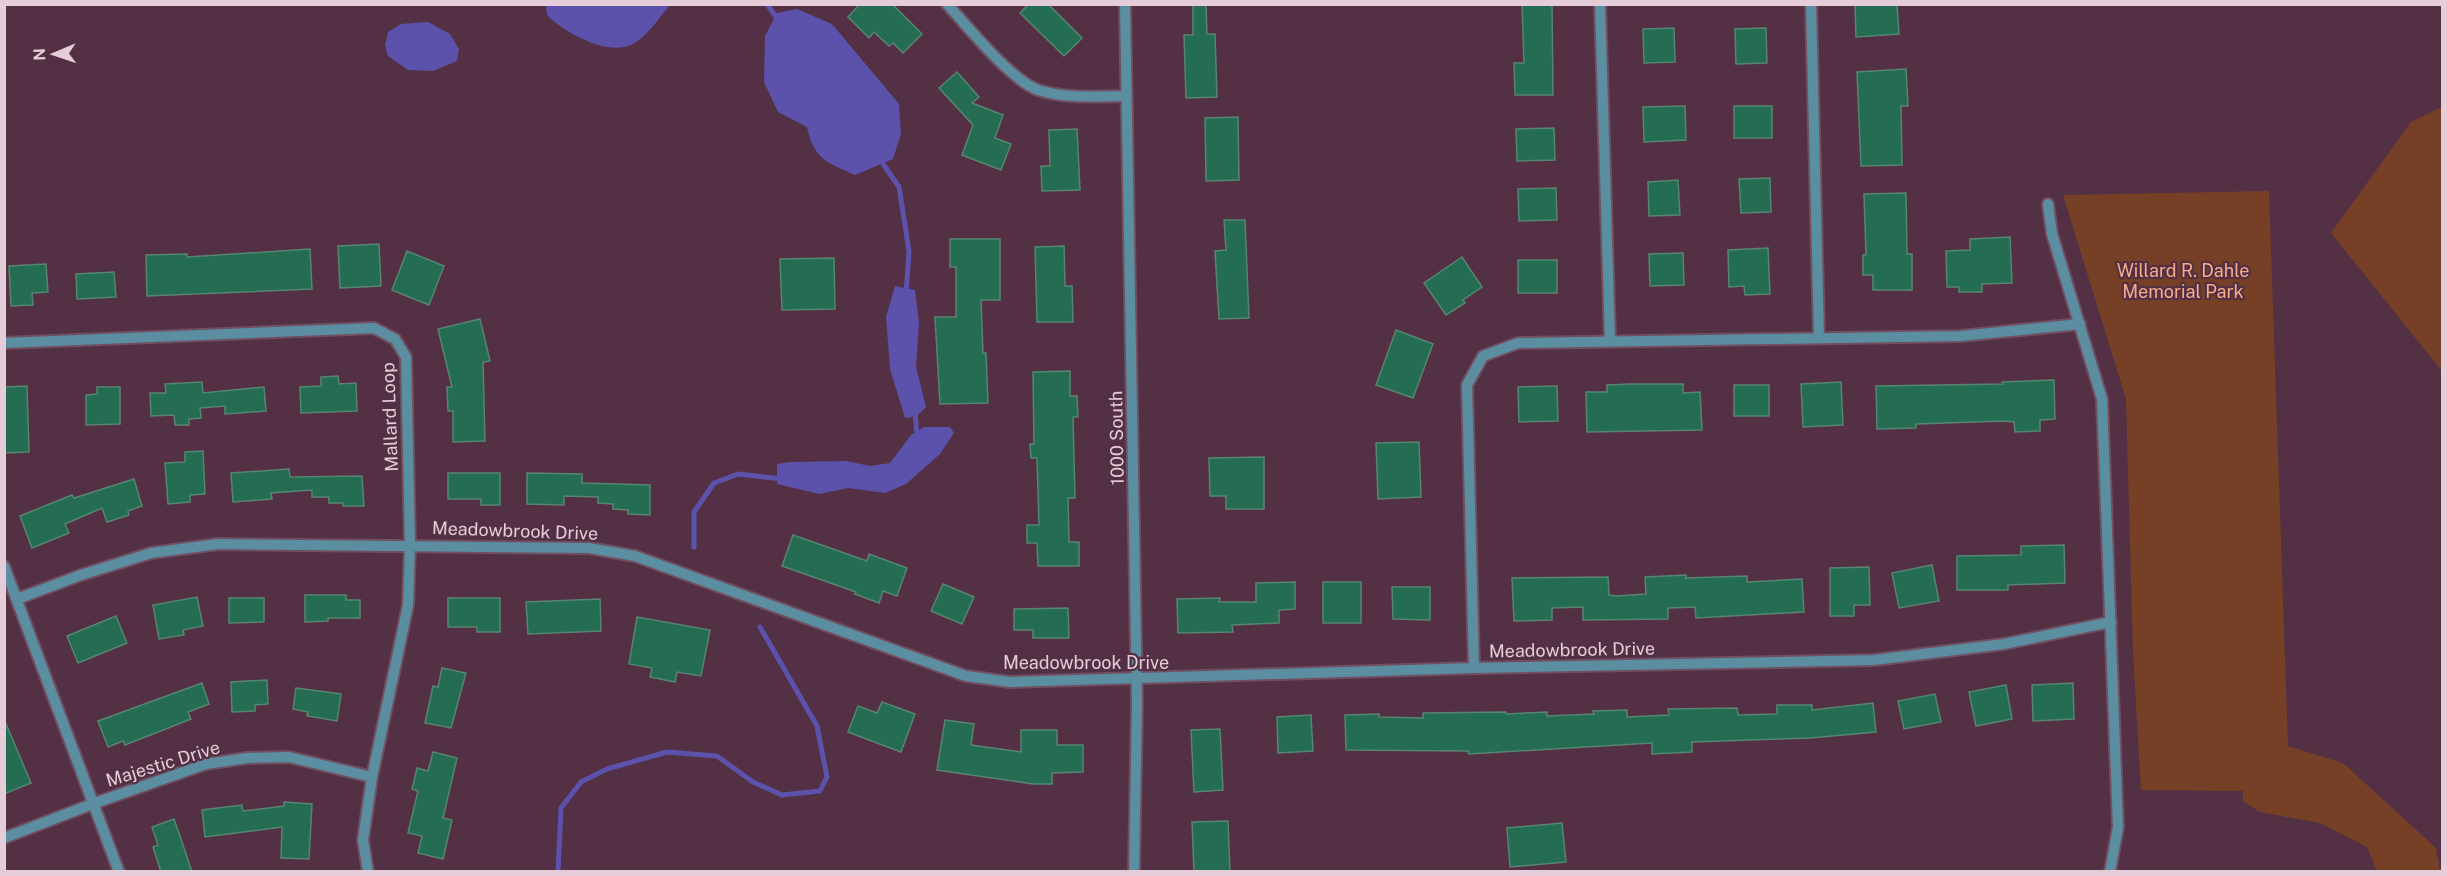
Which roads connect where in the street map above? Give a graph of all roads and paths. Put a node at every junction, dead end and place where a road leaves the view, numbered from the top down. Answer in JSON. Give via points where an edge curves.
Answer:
{"nodes":[{"id":1,"x":947,"y":4,"type":"edge"},
{"id":2,"x":1125,"y":4,"type":"edge"},
{"id":3,"x":1600,"y":4,"type":"edge"},
{"id":4,"x":1811,"y":4,"type":"edge"},
{"id":5,"x":1126,"y":96,"type":"junction"},
{"id":6,"x":2048,"y":204,"type":"dead end"},
{"id":7,"x":2080,"y":324,"type":"junction"},
{"id":8,"x":1819,"y":338,"type":"junction"},
{"id":9,"x":1610,"y":341,"type":"junction"},
{"id":10,"x":4,"y":343,"type":"edge"},
{"id":11,"x":410,"y":545,"type":"junction"},
{"id":12,"x":4,"y":566,"type":"edge"},
{"id":13,"x":17,"y":599,"type":"junction"},
{"id":14,"x":2111,"y":622,"type":"junction"},
{"id":15,"x":1474,"y":668,"type":"junction"},
{"id":16,"x":1137,"y":680,"type":"junction"},
{"id":17,"x":372,"y":777,"type":"junction"},
{"id":18,"x":95,"y":803,"type":"junction"},
{"id":19,"x":4,"y":838,"type":"edge"},
{"id":20,"x":119,"y":872,"type":"edge"},
{"id":21,"x":368,"y":872,"type":"edge"},
{"id":22,"x":1134,"y":872,"type":"edge"},
{"id":23,"x":2110,"y":872,"type":"edge"}],
"edges":[{"from":1,"to":5,"type":"street","via":[[1014,74],[1037,90],[1061,95]]},
{"from":2,"to":5,"type":"street","name":"1000 South"},
{"from":3,"to":9,"type":"street"},
{"from":4,"to":8,"type":"street"},
{"from":5,"to":16,"type":"street","name":"1000 South"},
{"from":6,"to":7,"type":"street","via":[[2052,234]]},
{"from":7,"to":8,"type":"street","via":[[1961,336]]},
{"from":7,"to":14,"type":"street","via":[[2102,399]]},
{"from":8,"to":9,"type":"street"},
{"from":9,"to":15,"type":"street","via":[[1518,343],[1483,356],[1467,385]]},
{"from":10,"to":11,"type":"street","name":"Mallard Loop","via":[[374,328],[395,339],[406,357]]},
{"from":11,"to":13,"type":"street","name":"Meadowbrook Drive","via":[[218,544],[163,551]]},
{"from":11,"to":16,"type":"street","name":"Meadowbrook Drive","via":[[589,548],[635,555],[966,676],[1010,682]]},
{"from":11,"to":17,"type":"street","name":"Mallard Loop","via":[[408,605]]},
{"from":12,"to":13,"type":"street"},
{"from":13,"to":18,"type":"street"},
{"from":14,"to":15,"type":"street","name":"Meadowbrook Drive","via":[[2004,644],[1874,660]]},
{"from":14,"to":23,"type":"street","via":[[2118,827]]},
{"from":15,"to":16,"type":"street","name":"Meadowbrook Drive"},
{"from":16,"to":22,"type":"street","name":"1000 South"},
{"from":17,"to":18,"type":"street","name":"Majestic Drive","via":[[290,757],[247,758],[206,764]]},
{"from":17,"to":21,"type":"street","name":"Mallard Loop","via":[[363,840]]},
{"from":18,"to":19,"type":"street","name":"Majestic Drive"},
{"from":18,"to":20,"type":"street"}]}
